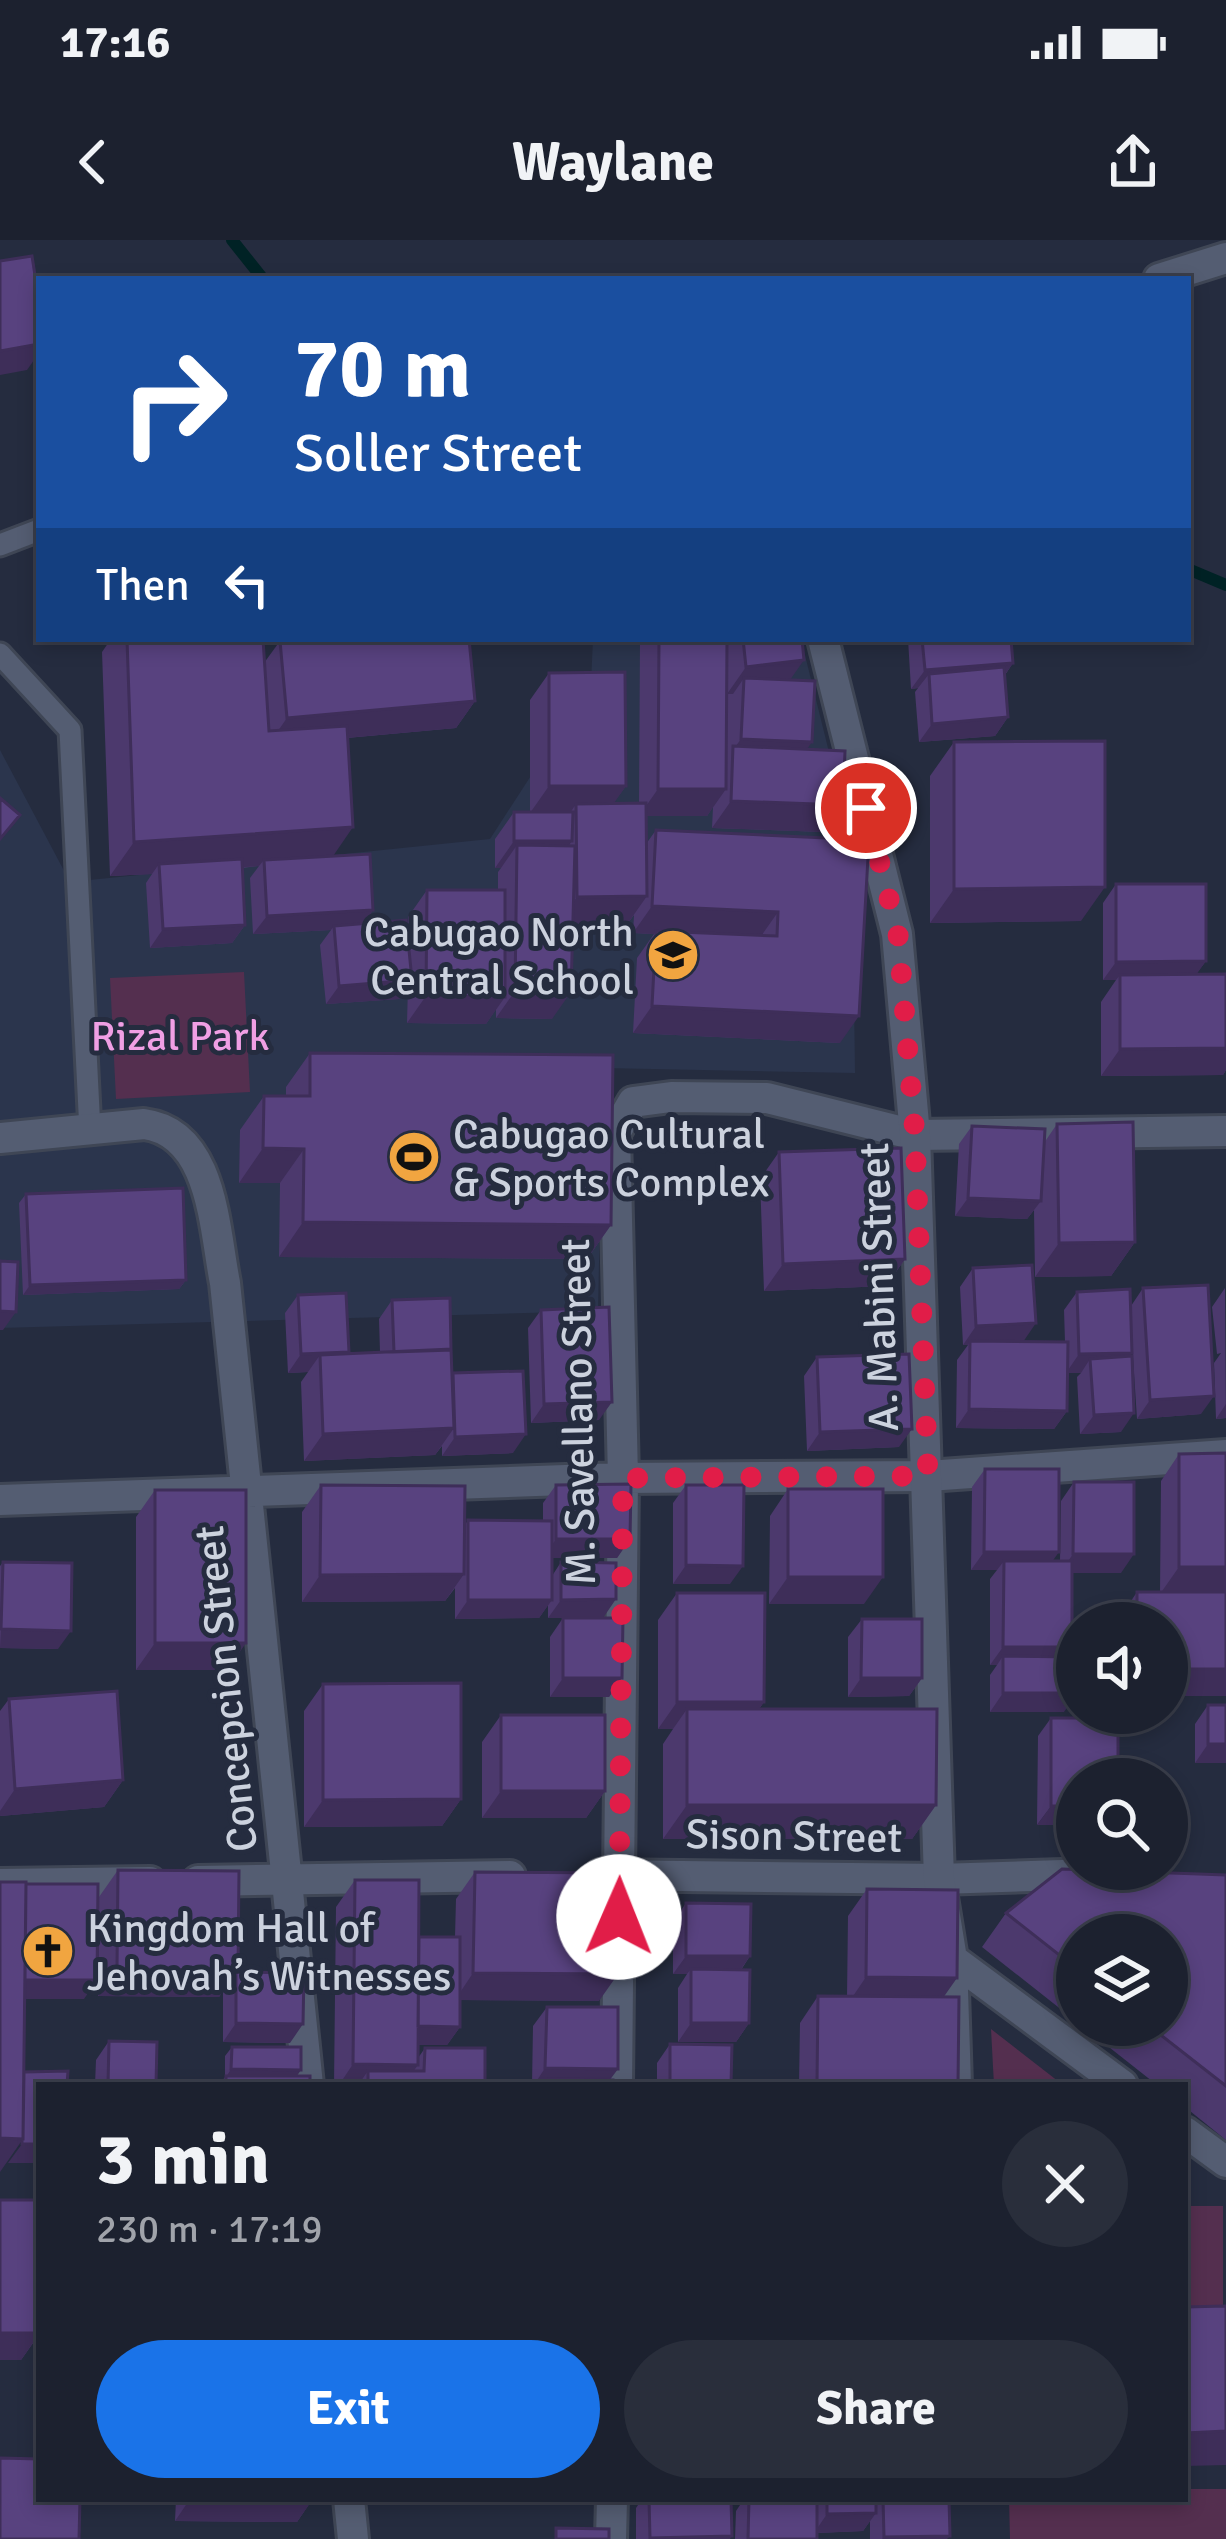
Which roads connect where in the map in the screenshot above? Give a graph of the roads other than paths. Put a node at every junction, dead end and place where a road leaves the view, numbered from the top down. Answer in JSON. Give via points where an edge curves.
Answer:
{"nodes":[{"id":1,"x":1225,"y":240,"type":"edge"},
{"id":2,"x":1226,"y":260,"type":"edge"},
{"id":3,"x":1170,"y":276,"type":"edge"},
{"id":4,"x":36,"y":531,"type":"edge"},
{"id":5,"x":0,"y":545,"type":"edge"},
{"id":6,"x":824,"y":642,"type":"edge"},
{"id":7,"x":0,"y":654,"type":"edge"},
{"id":8,"x":90,"y":1131,"type":"junction"},
{"id":9,"x":1226,"y":1131,"type":"edge"},
{"id":10,"x":915,"y":1135,"type":"junction"},
{"id":11,"x":0,"y":1138,"type":"edge"},
{"id":12,"x":1226,"y":1455,"type":"edge"},
{"id":13,"x":928,"y":1476,"type":"junction"},
{"id":14,"x":623,"y":1478,"type":"junction"},
{"id":15,"x":245,"y":1492,"type":"junction"},
{"id":16,"x":0,"y":1500,"type":"edge"},
{"id":17,"x":620,"y":1874,"type":"junction"},
{"id":18,"x":1056,"y":1878,"type":"edge"},
{"id":19,"x":288,"y":1879,"type":"junction"},
{"id":20,"x":939,"y":1880,"type":"junction"},
{"id":21,"x":0,"y":1884,"type":"edge"},
{"id":22,"x":952,"y":1959,"type":"junction"},
{"id":23,"x":308,"y":2082,"type":"edge"},
{"id":24,"x":617,"y":2082,"type":"edge"},
{"id":25,"x":956,"y":2082,"type":"edge"},
{"id":26,"x":1118,"y":2082,"type":"edge"},
{"id":27,"x":1188,"y":2134,"type":"edge"},
{"id":28,"x":1226,"y":2162,"type":"edge"},
{"id":29,"x":349,"y":2502,"type":"edge"},
{"id":30,"x":612,"y":2502,"type":"edge"},
{"id":31,"x":353,"y":2539,"type":"edge"},
{"id":32,"x":611,"y":2539,"type":"edge"}],
"edges":[{"from":1,"to":2,"type":"street"},
{"from":2,"to":3,"type":"street"},
{"from":4,"to":5,"type":"lane"},
{"from":6,"to":10,"type":"street","name":"A. Mabini Street","via":[[898,934]]},
{"from":7,"to":8,"type":"lane","via":[[70,730]]},
{"from":8,"to":11,"type":"street","name":"Concepcion Street"},
{"from":8,"to":15,"type":"street","name":"Concepcion Street","via":[[165,1127],[200,1167],[225,1283]]},
{"from":9,"to":10,"type":"street"},
{"from":10,"to":13,"type":"street","name":"A. Mabini Street"},
{"from":10,"to":14,"type":"street","name":"M. Savellano Street","via":[[767,1098],[633,1102],[615,1133]]},
{"from":12,"to":13,"type":"street"},
{"from":13,"to":14,"type":"street"},
{"from":13,"to":20,"type":"street","name":"A. Mabini Street"},
{"from":14,"to":15,"type":"street"},
{"from":14,"to":17,"type":"street","name":"M. Savellano Street"},
{"from":15,"to":16,"type":"street"},
{"from":15,"to":19,"type":"street","name":"Concepcion Street"},
{"from":17,"to":19,"type":"street","name":"Sison Street"},
{"from":17,"to":20,"type":"street","name":"Sison Street"},
{"from":17,"to":24,"type":"street","name":"M. Savellano Street"},
{"from":18,"to":20,"type":"street","name":"Sison Street"},
{"from":19,"to":21,"type":"street","name":"Sison Street"},
{"from":19,"to":23,"type":"street","name":"Concepcion Street"},
{"from":20,"to":22,"type":"street","name":"A. Mabini Street"},
{"from":22,"to":25,"type":"street","name":"A. Mabini Street"},
{"from":22,"to":26,"type":"street"},
{"from":27,"to":28,"type":"street"},
{"from":29,"to":31,"type":"street"},
{"from":30,"to":32,"type":"street"}]}
